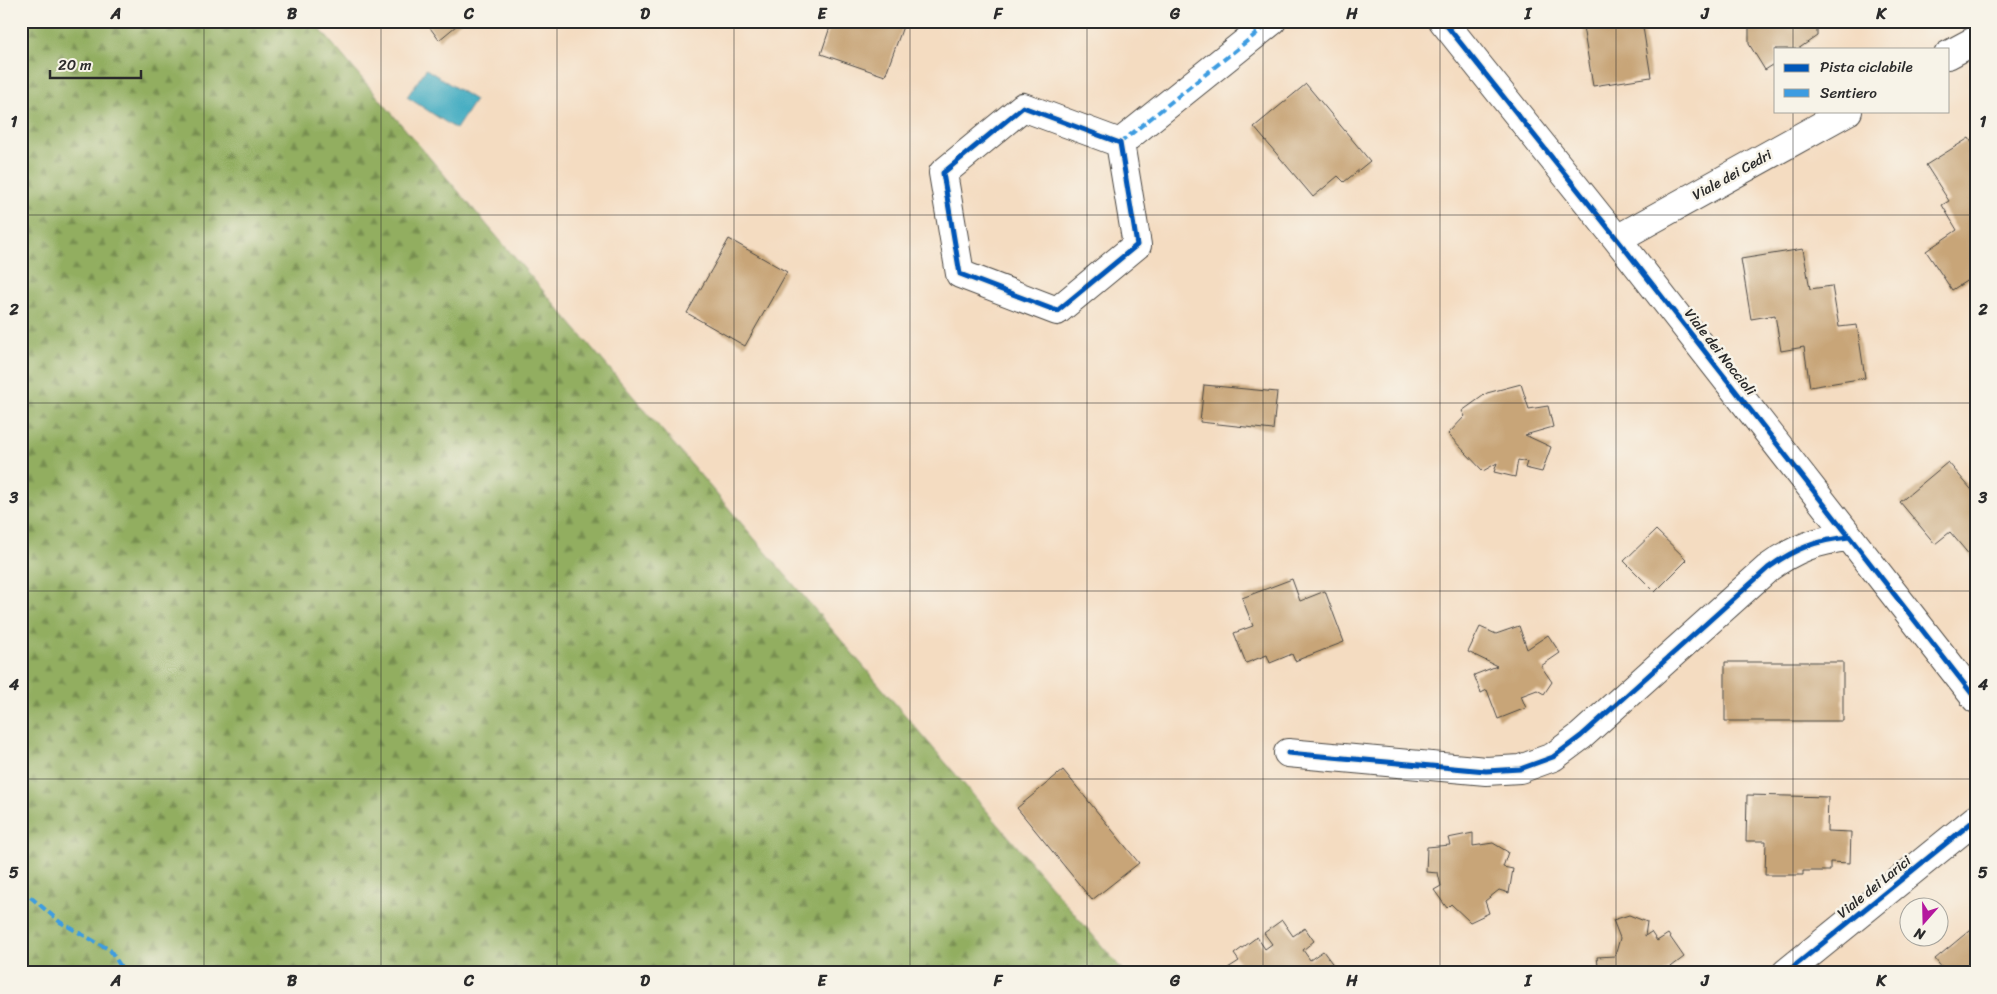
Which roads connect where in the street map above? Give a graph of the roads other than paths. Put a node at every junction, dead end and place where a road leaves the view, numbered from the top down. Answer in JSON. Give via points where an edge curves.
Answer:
{"nodes":[{"id":1,"x":1272,"y":21,"type":"edge"},
{"id":2,"x":1442,"y":21,"type":"edge"},
{"id":3,"x":1976,"y":40,"type":"edge"},
{"id":4,"x":1950,"y":54,"type":"edge"},
{"id":5,"x":1846,"y":112,"type":"edge"},
{"id":6,"x":1120,"y":144,"type":"junction"},
{"id":7,"x":1617,"y":239,"type":"junction"},
{"id":8,"x":1849,"y":536,"type":"junction"},
{"id":9,"x":1976,"y":699,"type":"edge"},
{"id":10,"x":1288,"y":753,"type":"dead end"},
{"id":11,"x":1976,"y":819,"type":"edge"},
{"id":12,"x":1786,"y":973,"type":"edge"}],
"edges":[{"from":1,"to":6,"type":"street"},
{"from":2,"to":7,"type":"street","name":"Viale dei Noccioli"},
{"from":3,"to":4,"type":"street"},
{"from":5,"to":7,"type":"street","name":"Viale dei Cedri"},
{"from":6,"to":6,"type":"street","via":[[1023,107],[943,173],[960,274],[1057,310],[1136,245]]},
{"from":7,"to":8,"type":"street","name":"Viale dei Noccioli"},
{"from":8,"to":9,"type":"street","name":"Viale dei Noccioli"},
{"from":8,"to":10,"type":"street","via":[[1806,545],[1774,564],[1581,736],[1553,757],[1520,769],[1486,771]]},
{"from":11,"to":12,"type":"street","name":"Viale dei Larici"}]}
